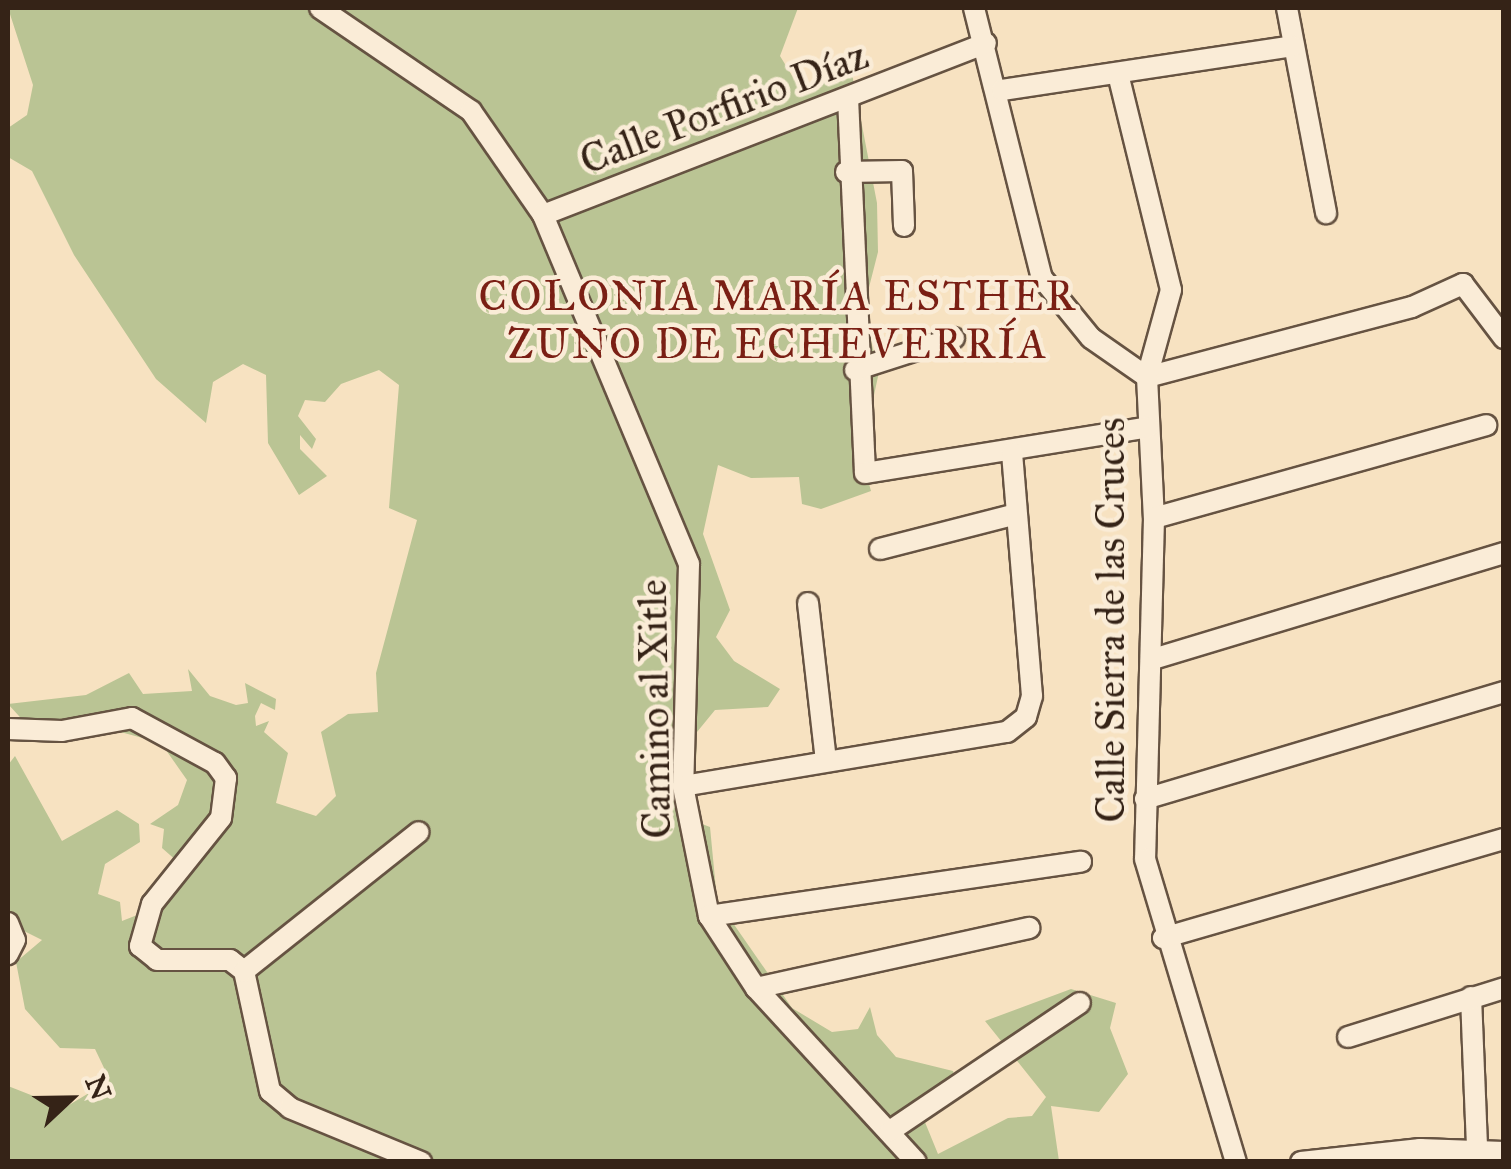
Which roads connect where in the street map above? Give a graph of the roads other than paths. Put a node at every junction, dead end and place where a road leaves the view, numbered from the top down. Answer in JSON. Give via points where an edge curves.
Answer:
{"nodes":[{"id":1,"x":320,"y":8,"type":"edge"},
{"id":2,"x":974,"y":8,"type":"edge"},
{"id":3,"x":1287,"y":8,"type":"edge"},
{"id":4,"x":986,"y":43,"type":"junction"},
{"id":5,"x":1294,"y":46,"type":"junction"},
{"id":6,"x":1118,"y":74,"type":"junction"},
{"id":7,"x":1002,"y":90,"type":"junction"},
{"id":8,"x":848,"y":98,"type":"junction"},
{"id":9,"x":846,"y":172,"type":"junction"},
{"id":10,"x":1326,"y":213,"type":"dead end"},
{"id":11,"x":543,"y":214,"type":"junction"},
{"id":12,"x":904,"y":226,"type":"dead end"},
{"id":13,"x":954,"y":338,"type":"dead end"},
{"id":14,"x":1504,"y":338,"type":"edge"},
{"id":15,"x":855,"y":370,"type":"junction"},
{"id":16,"x":1147,"y":377,"type":"junction"},
{"id":17,"x":1486,"y":424,"type":"dead end"},
{"id":18,"x":1148,"y":427,"type":"junction"},
{"id":19,"x":1012,"y":454,"type":"junction"},
{"id":20,"x":1016,"y":514,"type":"junction"},
{"id":21,"x":1154,"y":518,"type":"junction"},
{"id":22,"x":880,"y":548,"type":"dead end"},
{"id":23,"x":1504,"y":553,"type":"edge"},
{"id":24,"x":808,"y":603,"type":"dead end"},
{"id":25,"x":1152,"y":659,"type":"junction"},
{"id":26,"x":1504,"y":692,"type":"edge"},
{"id":27,"x":8,"y":729,"type":"edge"},
{"id":28,"x":826,"y":761,"type":"junction"},
{"id":29,"x":684,"y":786,"type":"junction"},
{"id":30,"x":1145,"y":798,"type":"junction"},
{"id":31,"x":419,"y":832,"type":"dead end"},
{"id":32,"x":1504,"y":839,"type":"edge"},
{"id":33,"x":1082,"y":862,"type":"dead end"},
{"id":34,"x":710,"y":916,"type":"junction"},
{"id":35,"x":8,"y":923,"type":"edge"},
{"id":36,"x":1030,"y":928,"type":"dead end"},
{"id":37,"x":1163,"y":938,"type":"junction"},
{"id":38,"x":8,"y":954,"type":"edge"},
{"id":39,"x":244,"y":970,"type":"junction"},
{"id":40,"x":756,"y":988,"type":"junction"},
{"id":41,"x":1504,"y":988,"type":"edge"},
{"id":42,"x":1471,"y":997,"type":"junction"},
{"id":43,"x":1080,"y":1003,"type":"dead end"},
{"id":44,"x":1348,"y":1037,"type":"dead end"},
{"id":45,"x":890,"y":1130,"type":"junction"},
{"id":46,"x":1477,"y":1148,"type":"junction"},
{"id":47,"x":1504,"y":1152,"type":"edge"},
{"id":48,"x":420,"y":1162,"type":"edge"},
{"id":49,"x":916,"y":1162,"type":"edge"},
{"id":50,"x":1236,"y":1162,"type":"edge"},
{"id":51,"x":1301,"y":1162,"type":"edge"}],
"edges":[{"from":1,"to":11,"type":"street","name":"Camino al Xitle","via":[[471,111]]},
{"from":2,"to":4,"type":"street"},
{"from":3,"to":5,"type":"street"},
{"from":4,"to":7,"type":"street"},
{"from":4,"to":8,"type":"street","name":"Calle Porfirio Díaz"},
{"from":5,"to":6,"type":"street"},
{"from":5,"to":10,"type":"street"},
{"from":6,"to":7,"type":"street"},
{"from":6,"to":16,"type":"street","name":"Calle Sierra de las Cruces","via":[[1171,290]]},
{"from":7,"to":16,"type":"street","via":[[1042,278],[1091,338]]},
{"from":8,"to":9,"type":"street"},
{"from":8,"to":11,"type":"street","name":"Calle Porfirio Díaz"},
{"from":9,"to":12,"type":"street","via":[[902,172]]},
{"from":9,"to":15,"type":"street"},
{"from":11,"to":29,"type":"street","name":"Camino al Xitle","via":[[689,564]]},
{"from":13,"to":15,"type":"street"},
{"from":14,"to":16,"type":"street","via":[[1463,284],[1412,307]]},
{"from":15,"to":19,"type":"street","via":[[864,474]]},
{"from":16,"to":18,"type":"street","name":"Calle Sierra de las Cruces"},
{"from":17,"to":21,"type":"street"},
{"from":18,"to":19,"type":"street"},
{"from":18,"to":21,"type":"street","name":"Calle Sierra de las Cruces"},
{"from":19,"to":20,"type":"street"},
{"from":20,"to":22,"type":"street"},
{"from":20,"to":28,"type":"street","via":[[1032,696],[1026,717],[1006,732]]},
{"from":21,"to":25,"type":"street","name":"Calle Sierra de las Cruces"},
{"from":23,"to":25,"type":"street"},
{"from":24,"to":28,"type":"street"},
{"from":25,"to":30,"type":"street","name":"Calle Sierra de las Cruces"},
{"from":26,"to":30,"type":"street"},
{"from":27,"to":39,"type":"street","via":[[62,731],[132,718],[214,763],[226,778],[220,818],[152,904],[140,946],[157,960],[230,960]]},
{"from":28,"to":29,"type":"street"},
{"from":29,"to":34,"type":"street","name":"Camino al Xitle"},
{"from":30,"to":37,"type":"street","name":"Calle Sierra de las Cruces","via":[[1145,859]]},
{"from":31,"to":39,"type":"street"},
{"from":32,"to":37,"type":"street"},
{"from":33,"to":34,"type":"street"},
{"from":34,"to":40,"type":"street","name":"Camino al Xitle"},
{"from":35,"to":38,"type":"street","via":[[15,940]]},
{"from":36,"to":40,"type":"street"},
{"from":37,"to":50,"type":"street","name":"Calle Sierra de las Cruces"},
{"from":39,"to":48,"type":"street","via":[[270,1090],[290,1108]]},
{"from":40,"to":45,"type":"street","name":"Camino al Xitle"},
{"from":41,"to":42,"type":"street"},
{"from":42,"to":44,"type":"street"},
{"from":42,"to":46,"type":"street"},
{"from":43,"to":45,"type":"street"},
{"from":45,"to":49,"type":"street","name":"Camino al Xitle"},
{"from":46,"to":47,"type":"street"},
{"from":46,"to":51,"type":"street"}]}
